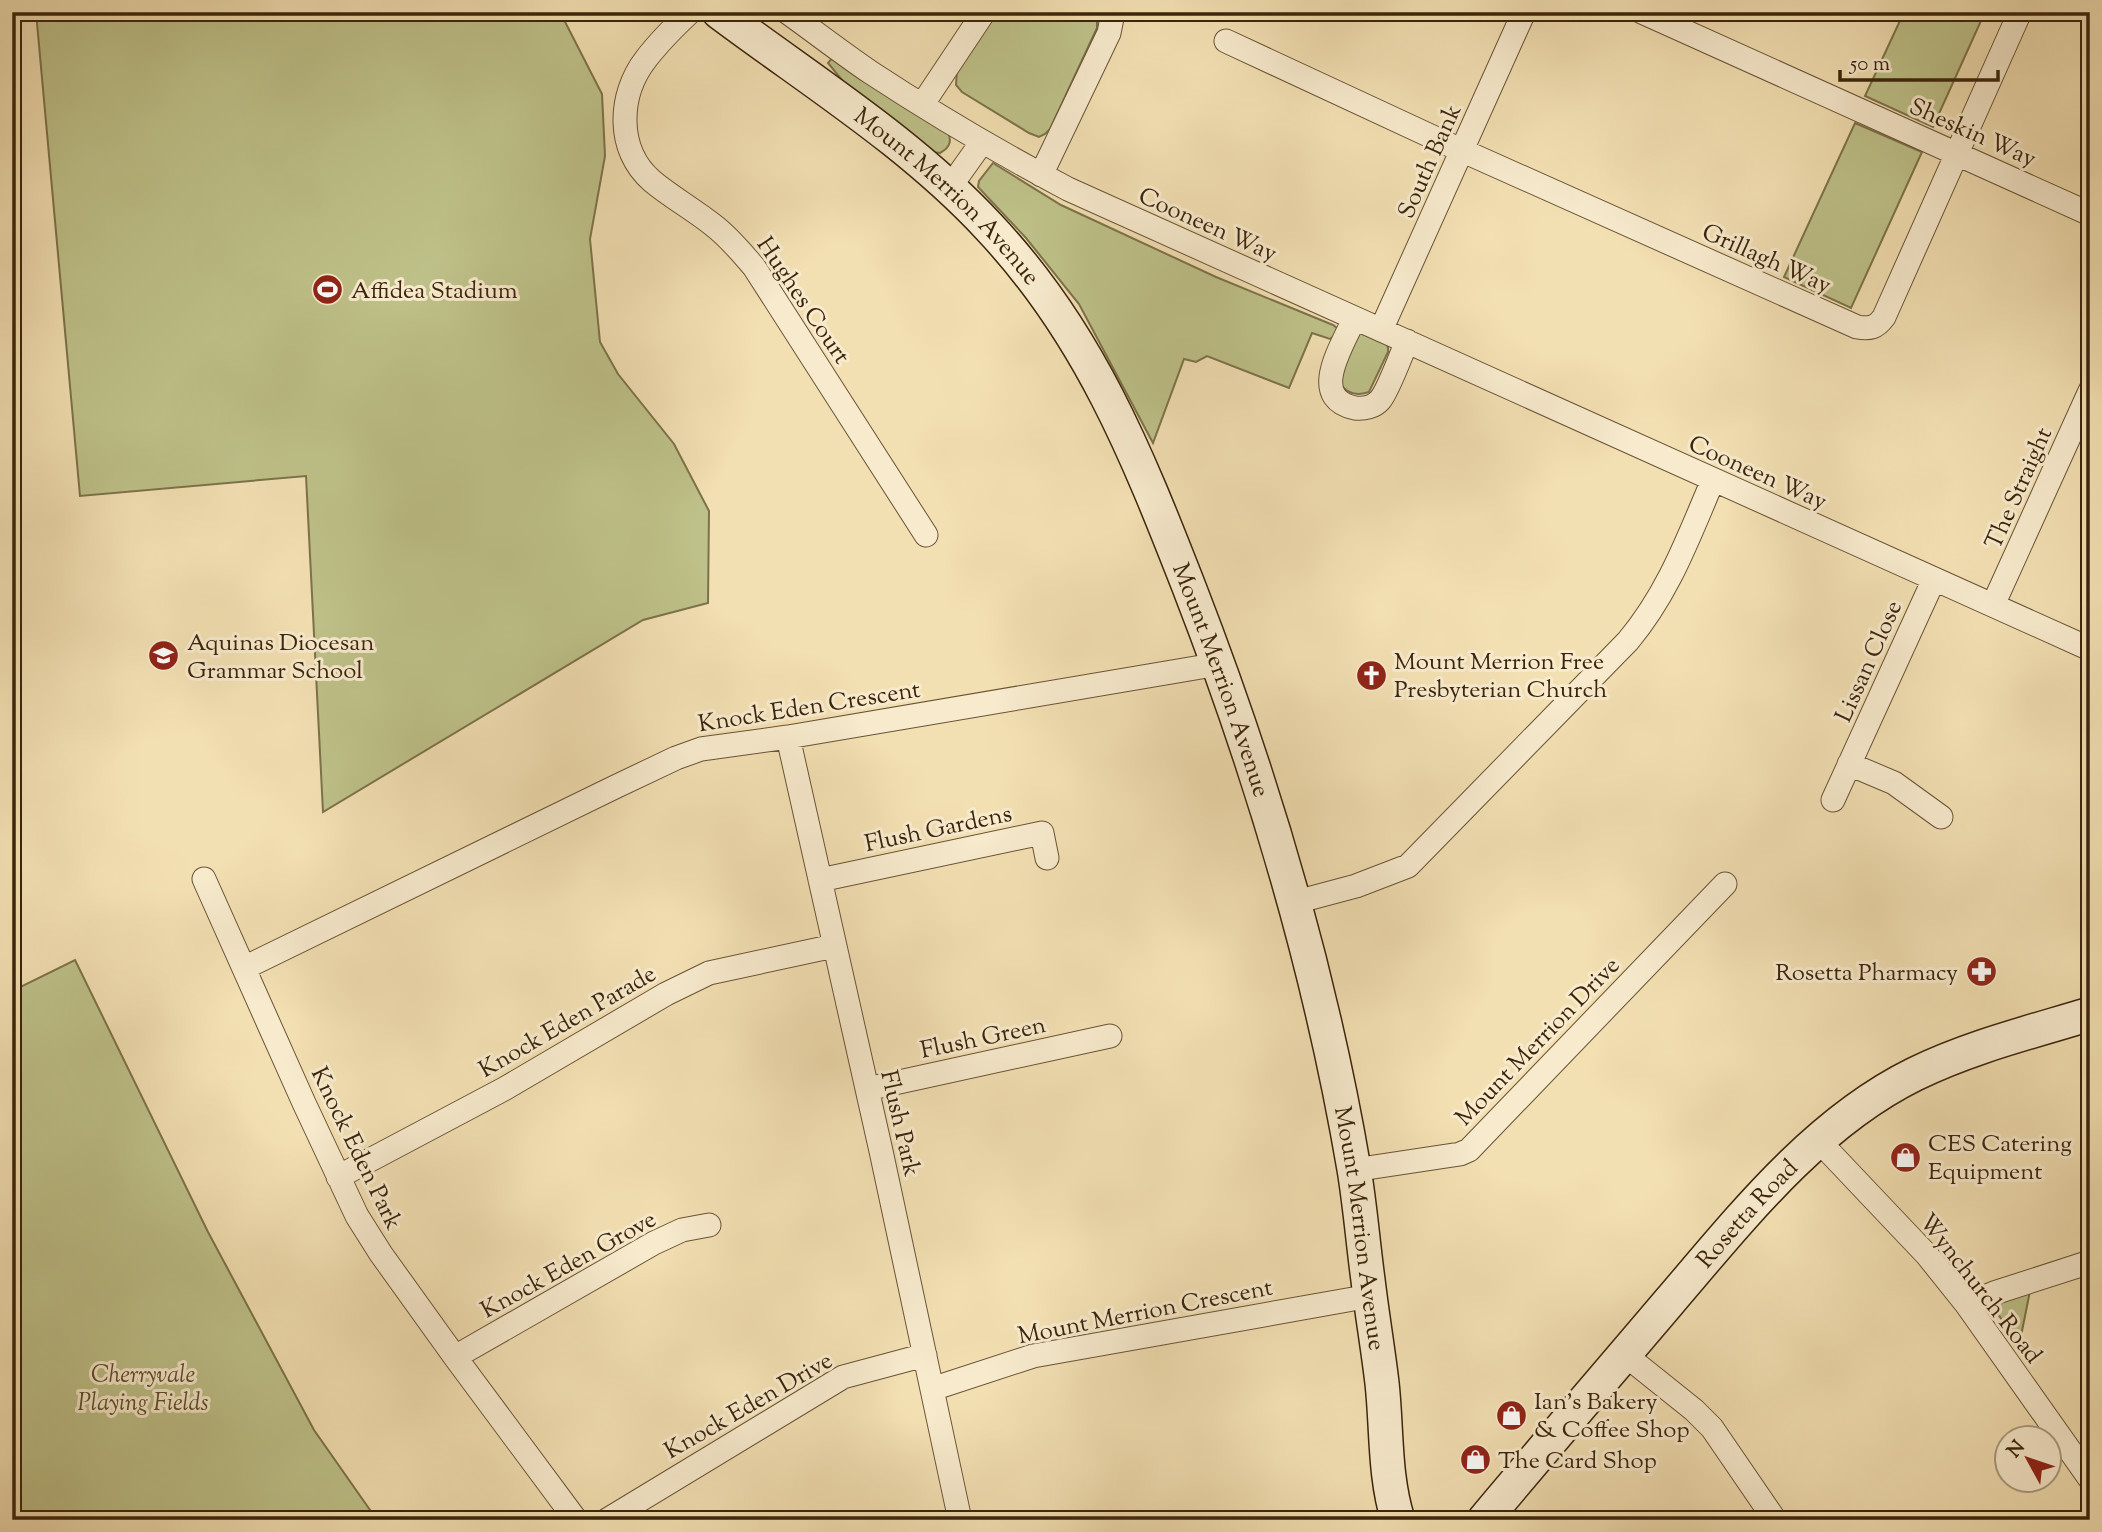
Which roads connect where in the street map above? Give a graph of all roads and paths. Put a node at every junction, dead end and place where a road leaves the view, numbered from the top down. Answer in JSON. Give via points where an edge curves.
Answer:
{"nodes":[{"id":1,"x":690,"y":12,"type":"edge"},
{"id":2,"x":719,"y":12,"type":"edge"},
{"id":3,"x":787,"y":12,"type":"edge"},
{"id":4,"x":984,"y":12,"type":"edge"},
{"id":5,"x":1108,"y":12,"type":"edge"},
{"id":6,"x":1523,"y":12,"type":"edge"},
{"id":7,"x":1642,"y":12,"type":"edge"},
{"id":8,"x":2020,"y":12,"type":"edge"},
{"id":9,"x":1226,"y":41,"type":"dead end"},
{"id":10,"x":922,"y":105,"type":"junction"},
{"id":11,"x":982,"y":142,"type":"junction"},
{"id":12,"x":1462,"y":150,"type":"junction"},
{"id":13,"x":1956,"y":153,"type":"junction"},
{"id":14,"x":1041,"y":175,"type":"junction"},
{"id":15,"x":950,"y":187,"type":"junction"},
{"id":16,"x":2090,"y":214,"type":"edge"},
{"id":17,"x":1354,"y":319,"type":"junction"},
{"id":18,"x":1381,"y":330,"type":"junction"},
{"id":19,"x":1407,"y":341,"type":"junction"},
{"id":20,"x":2090,"y":391,"type":"edge"},
{"id":21,"x":1713,"y":480,"type":"junction"},
{"id":22,"x":926,"y":535,"type":"dead end"},
{"id":23,"x":1934,"y":579,"type":"junction"},
{"id":24,"x":1993,"y":606,"type":"junction"},
{"id":25,"x":2090,"y":649,"type":"edge"},
{"id":26,"x":1219,"y":664,"type":"junction"},
{"id":27,"x":788,"y":737,"type":"junction"},
{"id":28,"x":1849,"y":764,"type":"junction"},
{"id":29,"x":1833,"y":800,"type":"dead end"},
{"id":30,"x":1941,"y":817,"type":"dead end"},
{"id":31,"x":1047,"y":858,"type":"dead end"},
{"id":32,"x":204,"y":879,"type":"dead end"},
{"id":33,"x":820,"y":880,"type":"junction"},
{"id":34,"x":1725,"y":884,"type":"dead end"},
{"id":35,"x":1296,"y":902,"type":"junction"},
{"id":36,"x":834,"y":946,"type":"junction"},
{"id":37,"x":244,"y":968,"type":"junction"},
{"id":38,"x":2090,"y":1014,"type":"edge"},
{"id":39,"x":1110,"y":1037,"type":"dead end"},
{"id":40,"x":867,"y":1089,"type":"junction"},
{"id":41,"x":1818,"y":1140,"type":"junction"},
{"id":42,"x":1354,"y":1170,"type":"junction"},
{"id":43,"x":338,"y":1177,"type":"junction"},
{"id":44,"x":709,"y":1225,"type":"dead end"},
{"id":45,"x":2090,"y":1262,"type":"edge"},
{"id":46,"x":1370,"y":1296,"type":"junction"},
{"id":47,"x":1967,"y":1305,"type":"junction"},
{"id":48,"x":1625,"y":1354,"type":"junction"},
{"id":49,"x":925,"y":1355,"type":"junction"},
{"id":50,"x":455,"y":1357,"type":"junction"},
{"id":51,"x":932,"y":1389,"type":"junction"},
{"id":52,"x":2090,"y":1479,"type":"edge"},
{"id":53,"x":1393,"y":1513,"type":"edge"},
{"id":54,"x":576,"y":1520,"type":"edge"},
{"id":55,"x":607,"y":1520,"type":"edge"},
{"id":56,"x":960,"y":1520,"type":"edge"},
{"id":57,"x":1483,"y":1520,"type":"edge"},
{"id":58,"x":1775,"y":1520,"type":"edge"}],
"edges":[{"from":1,"to":22,"type":"street","name":"Hughes Court","via":[[644,61],[630,86],[625,134],[631,155],[651,181],[713,225],[754,267]]},
{"from":2,"to":15,"type":"street","name":"Mount Merrion Avenue","via":[[882,131]]},
{"from":3,"to":10,"type":"street","name":"Mount Merrion Avenue"},
{"from":4,"to":10,"type":"street"},
{"from":5,"to":14,"type":"street","via":[[1110,33]]},
{"from":6,"to":12,"type":"street","name":"South Bank"},
{"from":7,"to":13,"type":"street","name":"Sheskin Way"},
{"from":8,"to":13,"type":"street"},
{"from":9,"to":12,"type":"street"},
{"from":10,"to":11,"type":"street","name":"Mount Merrion Avenue"},
{"from":11,"to":14,"type":"street","name":"Cooneen Way"},
{"from":11,"to":15,"type":"street"},
{"from":12,"to":13,"type":"street","name":"Grillagh Way","via":[[1868,329],[1884,317]]},
{"from":12,"to":18,"type":"street","name":"South Bank"},
{"from":13,"to":16,"type":"street","name":"Sheskin Way"},
{"from":14,"to":17,"type":"street","name":"Cooneen Way"},
{"from":15,"to":26,"type":"street","name":"Mount Merrion Avenue","via":[[1030,276],[1100,382],[1125,430]]},
{"from":17,"to":18,"type":"street","name":"Cooneen Way"},
{"from":17,"to":19,"type":"street","via":[[1330,375],[1330,388],[1348,406],[1371,407],[1380,400]]},
{"from":18,"to":19,"type":"street","name":"Cooneen Way"},
{"from":19,"to":21,"type":"street","name":"Cooneen Way"},
{"from":20,"to":24,"type":"street","name":"The Straight"},
{"from":21,"to":23,"type":"street","name":"Cooneen Way"},
{"from":21,"to":35,"type":"street","via":[[1647,619],[1418,856],[1408,866],[1356,886]]},
{"from":23,"to":24,"type":"street","name":"Cooneen Way"},
{"from":23,"to":28,"type":"street","name":"Lissan Close"},
{"from":24,"to":25,"type":"street","name":"Cooneen Way"},
{"from":26,"to":27,"type":"street","name":"Knock Eden Crescent"},
{"from":26,"to":35,"type":"street","name":"Mount Merrion Avenue"},
{"from":27,"to":33,"type":"street","name":"Flush Park"},
{"from":27,"to":37,"type":"street","name":"Knock Eden Crescent","via":[[701,749],[676,758]]},
{"from":28,"to":29,"type":"street","name":"Lissan Close"},
{"from":28,"to":30,"type":"street","via":[[1894,783]]},
{"from":31,"to":33,"type":"street","name":"Flush Gardens","via":[[1042,833]]},
{"from":32,"to":37,"type":"street","name":"Knock Eden Park"},
{"from":33,"to":36,"type":"street","name":"Flush Park"},
{"from":34,"to":42,"type":"street","name":"Mount Merrion Drive","via":[[1469,1150]]},
{"from":35,"to":42,"type":"street","name":"Mount Merrion Avenue"},
{"from":36,"to":40,"type":"street","name":"Flush Park"},
{"from":36,"to":43,"type":"street","name":"Knock Eden Parade","via":[[709,973]]},
{"from":37,"to":43,"type":"street","name":"Knock Eden Park"},
{"from":38,"to":41,"type":"street","name":"Rosetta Road","via":[[1968,1051],[1914,1074],[1867,1102]]},
{"from":39,"to":40,"type":"street","name":"Flush Green"},
{"from":40,"to":49,"type":"street","name":"Flush Park"},
{"from":41,"to":47,"type":"street","name":"Wynchurch Road","via":[[1927,1255]]},
{"from":41,"to":48,"type":"street","name":"Rosetta Road","via":[[1741,1217]]},
{"from":42,"to":46,"type":"street","name":"Mount Merrion Avenue"},
{"from":43,"to":50,"type":"street","name":"Knock Eden Park","via":[[381,1254]]},
{"from":44,"to":50,"type":"street","name":"Knock Eden Grove","via":[[682,1230],[654,1243]]},
{"from":45,"to":47,"type":"street"},
{"from":46,"to":51,"type":"street","name":"Mount Merrion Crescent","via":[[1033,1356]]},
{"from":46,"to":53,"type":"street","name":"Mount Merrion Avenue"},
{"from":47,"to":52,"type":"street","name":"Wynchurch Road"},
{"from":48,"to":57,"type":"street","name":"Rosetta Road"},
{"from":48,"to":58,"type":"street","via":[[1712,1428]]},
{"from":49,"to":51,"type":"street","name":"Flush Park"},
{"from":49,"to":55,"type":"street","name":"Knock Eden Drive","via":[[843,1377]]},
{"from":50,"to":54,"type":"street","name":"Knock Eden Park"},
{"from":51,"to":56,"type":"street","name":"Flush Park"}]}
